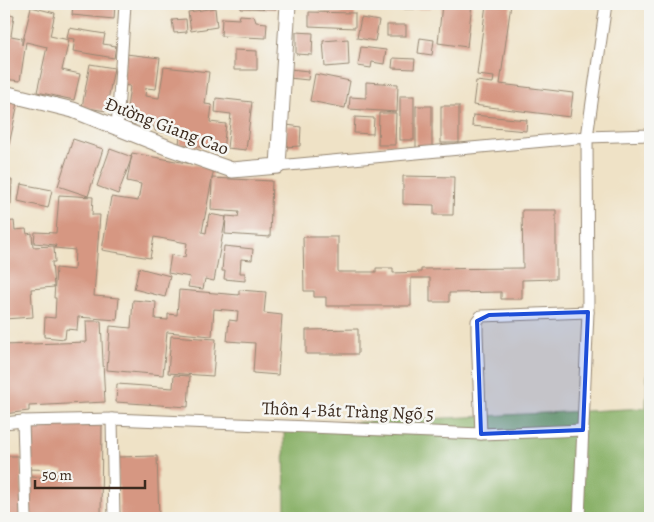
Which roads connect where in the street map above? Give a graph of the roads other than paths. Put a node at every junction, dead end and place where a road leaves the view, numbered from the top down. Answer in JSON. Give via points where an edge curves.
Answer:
{"nodes":[{"id":1,"x":125,"y":4,"type":"edge"},
{"id":2,"x":288,"y":4,"type":"edge"},
{"id":3,"x":606,"y":4,"type":"edge"},
{"id":4,"x":4,"y":93,"type":"edge"},
{"id":5,"x":117,"y":128,"type":"junction"},
{"id":6,"x":650,"y":136,"type":"edge"},
{"id":7,"x":587,"y":137,"type":"junction"},
{"id":8,"x":278,"y":166,"type":"junction"},
{"id":9,"x":588,"y":312,"type":"junction"},
{"id":10,"x":112,"y":419,"type":"junction"},
{"id":11,"x":23,"y":421,"type":"junction"},
{"id":12,"x":4,"y":423,"type":"edge"},
{"id":13,"x":583,"y":430,"type":"junction"},
{"id":14,"x":481,"y":434,"type":"junction"},
{"id":15,"x":26,"y":518,"type":"edge"},
{"id":16,"x":114,"y":518,"type":"edge"},
{"id":17,"x":579,"y":518,"type":"edge"}],
"edges":[{"from":1,"to":5,"type":"street"},
{"from":2,"to":8,"type":"street"},
{"from":3,"to":7,"type":"street"},
{"from":4,"to":5,"type":"street","name":"Đường Giang Cao","via":[[73,110]]},
{"from":5,"to":8,"type":"street","name":"Đường Giang Cao","via":[[232,170]]},
{"from":6,"to":7,"type":"street"},
{"from":7,"to":8,"type":"street"},
{"from":7,"to":9,"type":"street"},
{"from":9,"to":13,"type":"street"},
{"from":9,"to":14,"type":"street","via":[[481,316],[477,321]]},
{"from":10,"to":11,"type":"street","name":"Thôn 4-Bát Tràng Ngõ 5"},
{"from":10,"to":14,"type":"street","name":"Thôn 4-Bát Tràng Ngõ 5"},
{"from":10,"to":16,"type":"street"},
{"from":11,"to":12,"type":"street","name":"Thôn 4-Bát Tràng Ngõ 5"},
{"from":11,"to":15,"type":"street"},
{"from":13,"to":14,"type":"street","name":"Thôn 4-Bát Tràng Ngõ 5"},
{"from":13,"to":17,"type":"street"}]}
